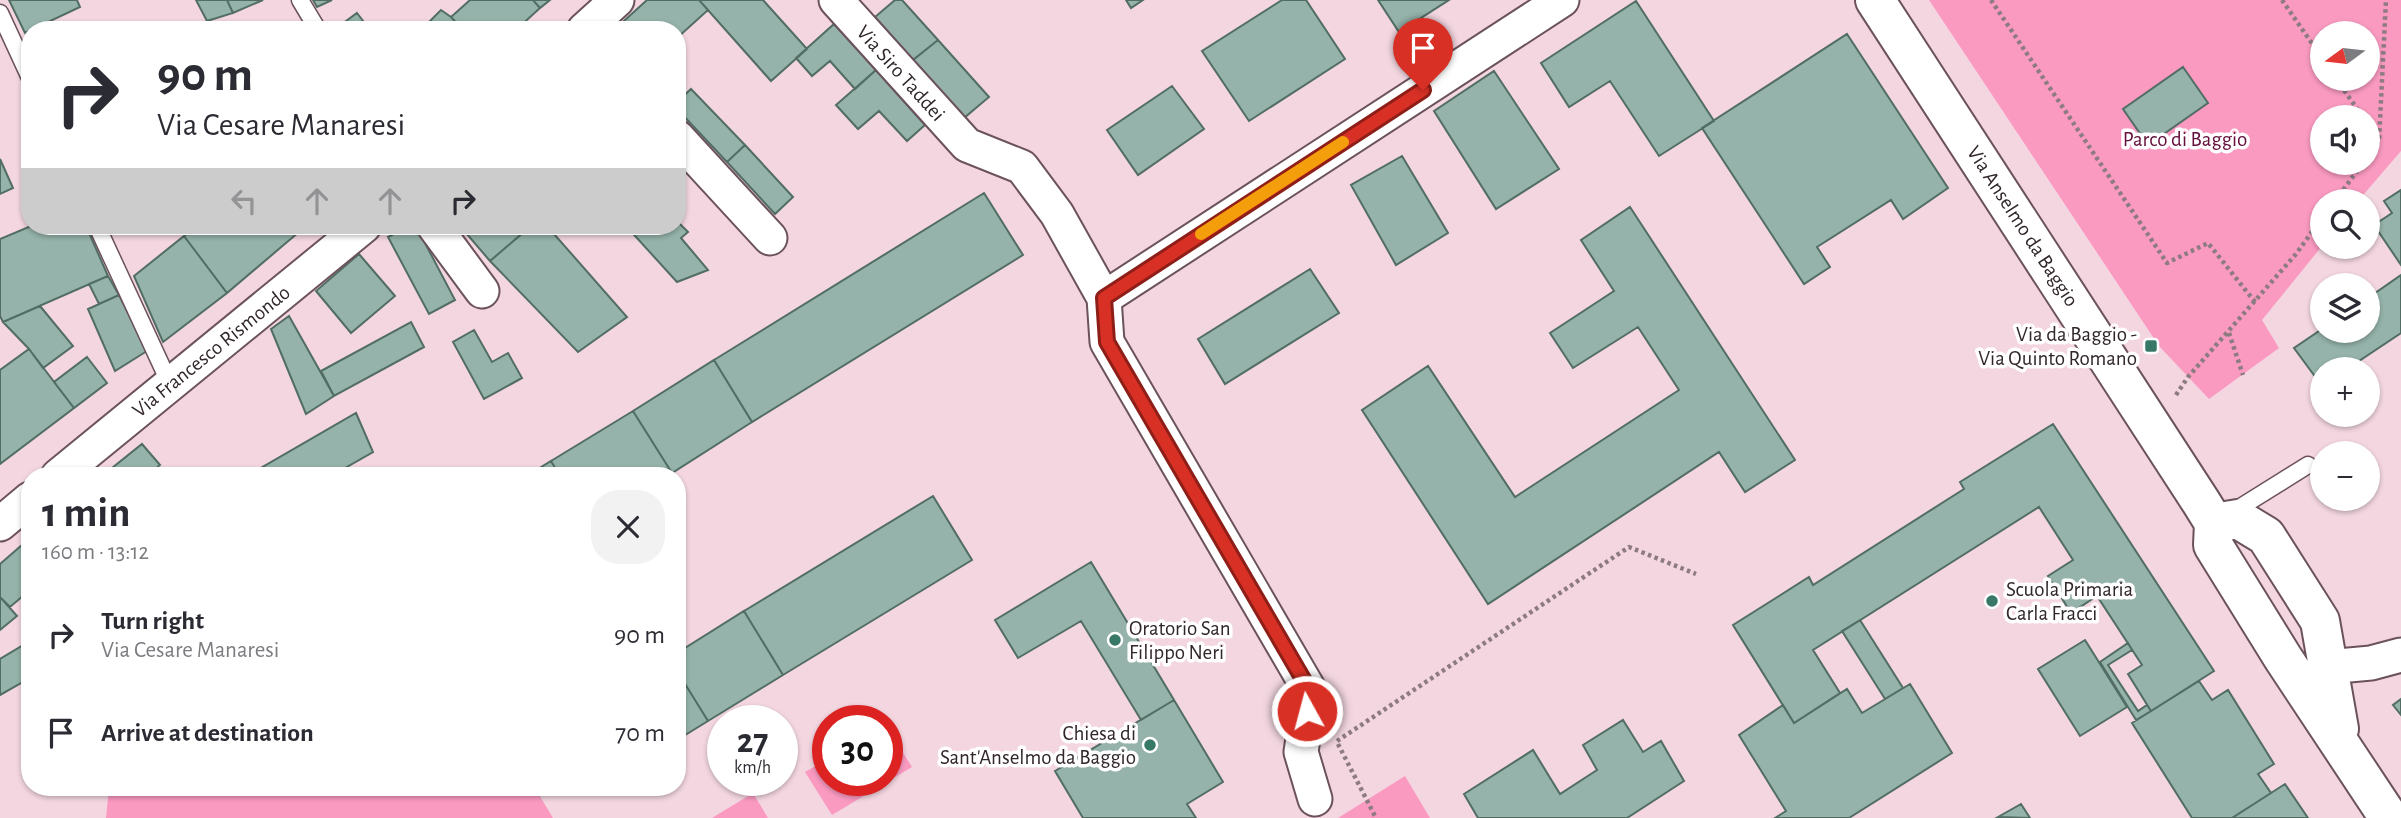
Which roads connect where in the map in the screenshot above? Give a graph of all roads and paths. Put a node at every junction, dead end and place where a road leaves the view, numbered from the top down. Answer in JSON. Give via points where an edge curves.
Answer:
{"nodes":[{"id":1,"x":300,"y":0,"type":"edge"},
{"id":2,"x":617,"y":0,"type":"edge"},
{"id":3,"x":835,"y":0,"type":"edge"},
{"id":4,"x":1562,"y":0,"type":"edge"},
{"id":5,"x":1875,"y":0,"type":"edge"},
{"id":6,"x":1991,"y":0,"type":"edge"},
{"id":7,"x":2282,"y":0,"type":"edge"},
{"id":8,"x":2386,"y":0,"type":"edge"},
{"id":9,"x":0,"y":13,"type":"edge"},
{"id":10,"x":313,"y":21,"type":"edge"},
{"id":11,"x":594,"y":21,"type":"edge"},
{"id":12,"x":2310,"y":41,"type":"edge"},
{"id":13,"x":21,"y":58,"type":"edge"},
{"id":14,"x":2380,"y":121,"type":"edge"},
{"id":15,"x":686,"y":147,"type":"edge"},
{"id":16,"x":101,"y":235,"type":"edge"},
{"id":17,"x":353,"y":235,"type":"edge"},
{"id":18,"x":441,"y":235,"type":"edge"},
{"id":19,"x":2310,"y":235,"type":"edge"},
{"id":20,"x":770,"y":239,"type":"dead end"},
{"id":21,"x":482,"y":291,"type":"dead end"},
{"id":22,"x":1104,"y":298,"type":"junction"},
{"id":23,"x":2255,"y":302,"type":"junction"},
{"id":24,"x":2229,"y":333,"type":"junction"},
{"id":25,"x":2243,"y":375,"type":"dead end"},
{"id":26,"x":170,"y":384,"type":"junction"},
{"id":27,"x":2176,"y":396,"type":"dead end"},
{"id":28,"x":2308,"y":465,"type":"dead end"},
{"id":29,"x":69,"y":467,"type":"edge"},
{"id":30,"x":21,"y":506,"type":"edge"},
{"id":31,"x":2214,"y":523,"type":"junction"},
{"id":32,"x":0,"y":524,"type":"edge"},
{"id":33,"x":1696,"y":574,"type":"dead end"},
{"id":34,"x":2401,"y":655,"type":"edge"},
{"id":35,"x":2283,"y":658,"type":"junction"},
{"id":36,"x":2327,"y":667,"type":"junction"},
{"id":37,"x":1310,"y":691,"type":"junction"},
{"id":38,"x":1337,"y":742,"type":"junction"},
{"id":39,"x":2343,"y":746,"type":"junction"},
{"id":40,"x":1315,"y":799,"type":"dead end"},
{"id":41,"x":1376,"y":818,"type":"edge"},
{"id":42,"x":2389,"y":818,"type":"edge"}],
"edges":[{"from":1,"to":10,"type":"lane"},
{"from":2,"to":11,"type":"street"},
{"from":3,"to":22,"type":"street","name":"Via Siro Taddei","via":[[967,145],[1022,167],[1056,214]]},
{"from":4,"to":22,"type":"street"},
{"from":5,"to":31,"type":"street","name":"Via Anselmo da Baggio"},
{"from":6,"to":23,"type":"path","via":[[2167,263],[2208,243]]},
{"from":7,"to":12,"type":"path"},
{"from":8,"to":14,"type":"path"},
{"from":9,"to":13,"type":"lane"},
{"from":15,"to":20,"type":"street"},
{"from":16,"to":26,"type":"lane"},
{"from":17,"to":26,"type":"street","name":"Via Francesco Rismondo"},
{"from":18,"to":21,"type":"street"},
{"from":19,"to":23,"type":"path"},
{"from":22,"to":37,"type":"street","via":[[1107,342]]},
{"from":23,"to":24,"type":"path"},
{"from":24,"to":25,"type":"path"},
{"from":24,"to":27,"type":"path"},
{"from":26,"to":29,"type":"street","name":"Via Francesco Rismondo"},
{"from":28,"to":31,"type":"lane"},
{"from":30,"to":32,"type":"street"},
{"from":31,"to":35,"type":"street","name":"Via Anselmo da Baggio","via":[[2213,545]]},
{"from":31,"to":36,"type":"street","name":"Via Anselmo da Baggio","via":[[2238,519],[2266,536],[2320,621]]},
{"from":33,"to":38,"type":"path","via":[[1629,547]]},
{"from":34,"to":36,"type":"street"},
{"from":35,"to":36,"type":"street","via":[[2303,668]]},
{"from":35,"to":39,"type":"street","name":"Via Anselmo da Baggio"},
{"from":36,"to":39,"type":"street","name":"Via Anselmo da Baggio"},
{"from":37,"to":38,"type":"path"},
{"from":37,"to":40,"type":"street","via":[[1301,752]]},
{"from":38,"to":41,"type":"path"},
{"from":39,"to":42,"type":"street","name":"Via Anselmo da Baggio"}]}
